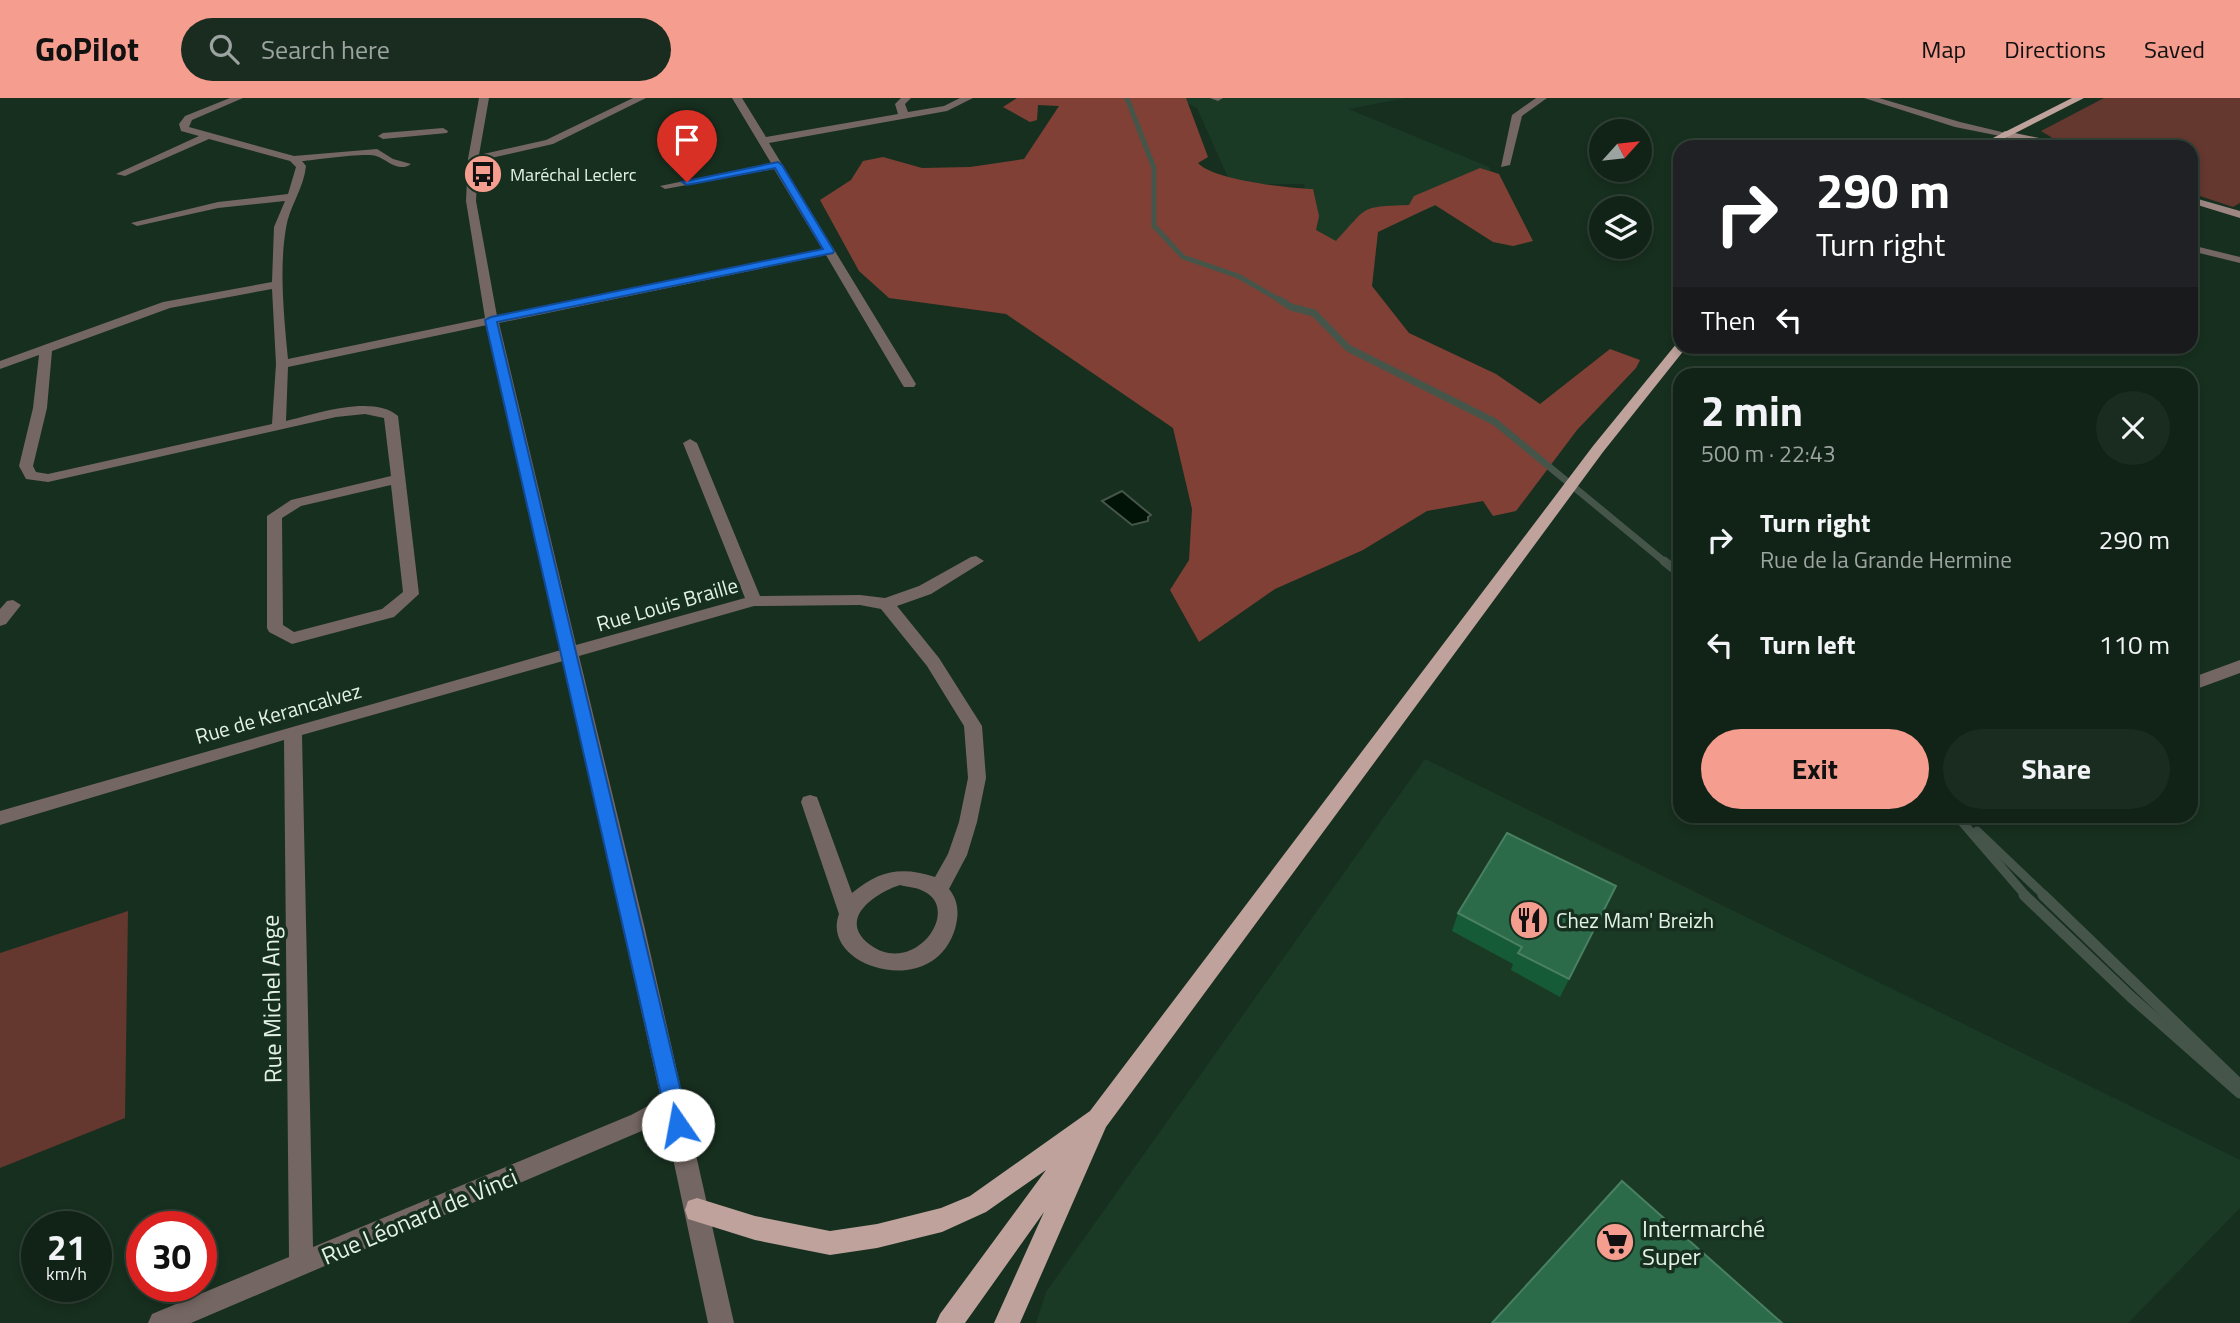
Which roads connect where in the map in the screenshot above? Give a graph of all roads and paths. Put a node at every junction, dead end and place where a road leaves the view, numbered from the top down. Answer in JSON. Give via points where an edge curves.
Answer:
{"nodes":[{"id":1,"x":238,"y":98,"type":"edge"},
{"id":2,"x":484,"y":98,"type":"edge"},
{"id":3,"x":641,"y":98,"type":"edge"},
{"id":4,"x":737,"y":98,"type":"edge"},
{"id":5,"x":906,"y":98,"type":"edge"},
{"id":6,"x":968,"y":98,"type":"edge"},
{"id":7,"x":1542,"y":98,"type":"edge"},
{"id":8,"x":1869,"y":98,"type":"edge"},
{"id":9,"x":2079,"y":98,"type":"edge"},
{"id":10,"x":1906,"y":110,"type":"junction"},
{"id":11,"x":904,"y":116,"type":"junction"},
{"id":12,"x":389,"y":123,"type":"dead end"},
{"id":13,"x":443,"y":131,"type":"dead end"},
{"id":14,"x":2005,"y":134,"type":"junction"},
{"id":15,"x":207,"y":136,"type":"junction"},
{"id":16,"x":383,"y":136,"type":"junction"},
{"id":17,"x":1972,"y":140,"type":"edge"},
{"id":18,"x":1994,"y":140,"type":"edge"},
{"id":19,"x":2035,"y":140,"type":"edge"},
{"id":20,"x":763,"y":141,"type":"junction"},
{"id":21,"x":377,"y":152,"type":"junction"},
{"id":22,"x":294,"y":159,"type":"junction"},
{"id":23,"x":473,"y":159,"type":"junction"},
{"id":24,"x":406,"y":164,"type":"dead end"},
{"id":25,"x":778,"y":165,"type":"junction"},
{"id":26,"x":1505,"y":165,"type":"dead end"},
{"id":27,"x":121,"y":174,"type":"dead end"},
{"id":28,"x":665,"y":186,"type":"dead end"},
{"id":29,"x":291,"y":197,"type":"junction"},
{"id":30,"x":2198,"y":202,"type":"edge"},
{"id":31,"x":2240,"y":215,"type":"edge"},
{"id":32,"x":137,"y":223,"type":"dead end"},
{"id":33,"x":2198,"y":250,"type":"edge"},
{"id":34,"x":829,"y":251,"type":"junction"},
{"id":35,"x":2240,"y":260,"type":"edge"},
{"id":36,"x":279,"y":284,"type":"junction"},
{"id":37,"x":491,"y":320,"type":"junction"},
{"id":38,"x":46,"y":348,"type":"junction"},
{"id":39,"x":1675,"y":354,"type":"edge"},
{"id":40,"x":282,"y":364,"type":"junction"},
{"id":41,"x":0,"y":365,"type":"edge"},
{"id":42,"x":909,"y":384,"type":"dead end"},
{"id":43,"x":279,"y":427,"type":"junction"},
{"id":44,"x":690,"y":443,"type":"dead end"},
{"id":45,"x":398,"y":479,"type":"junction"},
{"id":46,"x":976,"y":561,"type":"dead end"},
{"id":47,"x":754,"y":601,"type":"junction"},
{"id":48,"x":886,"y":604,"type":"junction"},
{"id":49,"x":13,"y":605,"type":"dead end"},
{"id":50,"x":0,"y":620,"type":"edge"},
{"id":51,"x":570,"y":654,"type":"junction"},
{"id":52,"x":2240,"y":666,"type":"edge"},
{"id":53,"x":2198,"y":682,"type":"edge"},
{"id":54,"x":293,"y":731,"type":"junction"},
{"id":55,"x":810,"y":802,"type":"dead end"},
{"id":56,"x":0,"y":818,"type":"edge"},
{"id":57,"x":939,"y":889,"type":"junction"},
{"id":58,"x":849,"y":913,"type":"junction"},
{"id":59,"x":674,"y":1104,"type":"junction"},
{"id":60,"x":1098,"y":1119,"type":"junction"},
{"id":61,"x":697,"y":1210,"type":"junction"},
{"id":62,"x":301,"y":1266,"type":"junction"},
{"id":63,"x":161,"y":1323,"type":"edge"},
{"id":64,"x":721,"y":1323,"type":"edge"},
{"id":65,"x":949,"y":1323,"type":"edge"},
{"id":66,"x":1007,"y":1323,"type":"edge"}],
"edges":[{"from":1,"to":15,"type":"street","via":[[188,118],[184,129]]},
{"from":2,"to":23,"type":"street"},
{"from":3,"to":23,"type":"street","via":[[549,142]]},
{"from":4,"to":20,"type":"street"},
{"from":5,"to":11,"type":"street","via":[[900,104]]},
{"from":6,"to":11,"type":"street","via":[[947,108]]},
{"from":7,"to":26,"type":"street","via":[[1517,115]]},
{"from":8,"to":10,"type":"street"},
{"from":9,"to":14,"type":"main road"},
{"from":10,"to":14,"type":"street"},
{"from":10,"to":17,"type":"street"},
{"from":11,"to":20,"type":"street"},
{"from":12,"to":16,"type":"street"},
{"from":13,"to":16,"type":"street"},
{"from":14,"to":18,"type":"main road"},
{"from":14,"to":19,"type":"main road"},
{"from":15,"to":22,"type":"street"},
{"from":15,"to":27,"type":"street"},
{"from":16,"to":21,"type":"street"},
{"from":20,"to":25,"type":"street"},
{"from":21,"to":22,"type":"street"},
{"from":21,"to":24,"type":"street","via":[[390,162]]},
{"from":22,"to":29,"type":"street","via":[[301,166]]},
{"from":23,"to":37,"type":"street","via":[[473,221]]},
{"from":25,"to":28,"type":"street"},
{"from":25,"to":34,"type":"street"},
{"from":29,"to":32,"type":"street","via":[[218,205]]},
{"from":29,"to":36,"type":"street","via":[[280,228]]},
{"from":30,"to":31,"type":"main road"},
{"from":33,"to":35,"type":"street"},
{"from":34,"to":37,"type":"street"},
{"from":34,"to":42,"type":"street"},
{"from":36,"to":38,"type":"street","via":[[167,305]]},
{"from":36,"to":40,"type":"street"},
{"from":37,"to":40,"type":"street"},
{"from":37,"to":51,"type":"street"},
{"from":38,"to":41,"type":"street"},
{"from":38,"to":43,"type":"street","via":[[40,408],[26,466],[31,476],[47,478]]},
{"from":39,"to":60,"type":"main road","via":[[1598,449]]},
{"from":40,"to":43,"type":"street"},
{"from":43,"to":45,"type":"street","via":[[365,408],[380,411],[391,416]]},
{"from":44,"to":47,"type":"street"},
{"from":45,"to":45,"type":"street","via":[[296,503],[274,516],[275,628],[292,638],[388,613],[411,594]]},
{"from":46,"to":48,"type":"street","name":"Rue Louis Braille","via":[[925,590]]},
{"from":47,"to":48,"type":"street","name":"Rue Louis Braille"},
{"from":47,"to":51,"type":"street","name":"Rue Louis Braille"},
{"from":48,"to":57,"type":"street","via":[[933,662],[973,726],[977,778],[968,822]]},
{"from":49,"to":50,"type":"street"},
{"from":51,"to":54,"type":"street","name":"Rue de Kerancalvez"},
{"from":51,"to":59,"type":"street"},
{"from":52,"to":53,"type":"street"},
{"from":54,"to":56,"type":"street","name":"Rue de Kerancalvez"},
{"from":54,"to":62,"type":"street","name":"Rue Michel Ange"},
{"from":55,"to":58,"type":"street"},
{"from":57,"to":58,"type":"street","via":[[915,877],[883,880],[863,893]]},
{"from":57,"to":58,"type":"street","via":[[948,904],[948,927],[932,950],[906,962],[877,961],[856,949],[847,929]]},
{"from":59,"to":61,"type":"street"},
{"from":59,"to":62,"type":"street","name":"Rue Léonard de Vinci","via":[[653,1117]]},
{"from":60,"to":61,"type":"main road","via":[[978,1204],[942,1220],[890,1233],[830,1243],[755,1228]]},
{"from":60,"to":65,"type":"main road"},
{"from":60,"to":66,"type":"main road"},
{"from":61,"to":64,"type":"street"},
{"from":62,"to":63,"type":"street","name":"Rue Léonard de Vinci"}]}
